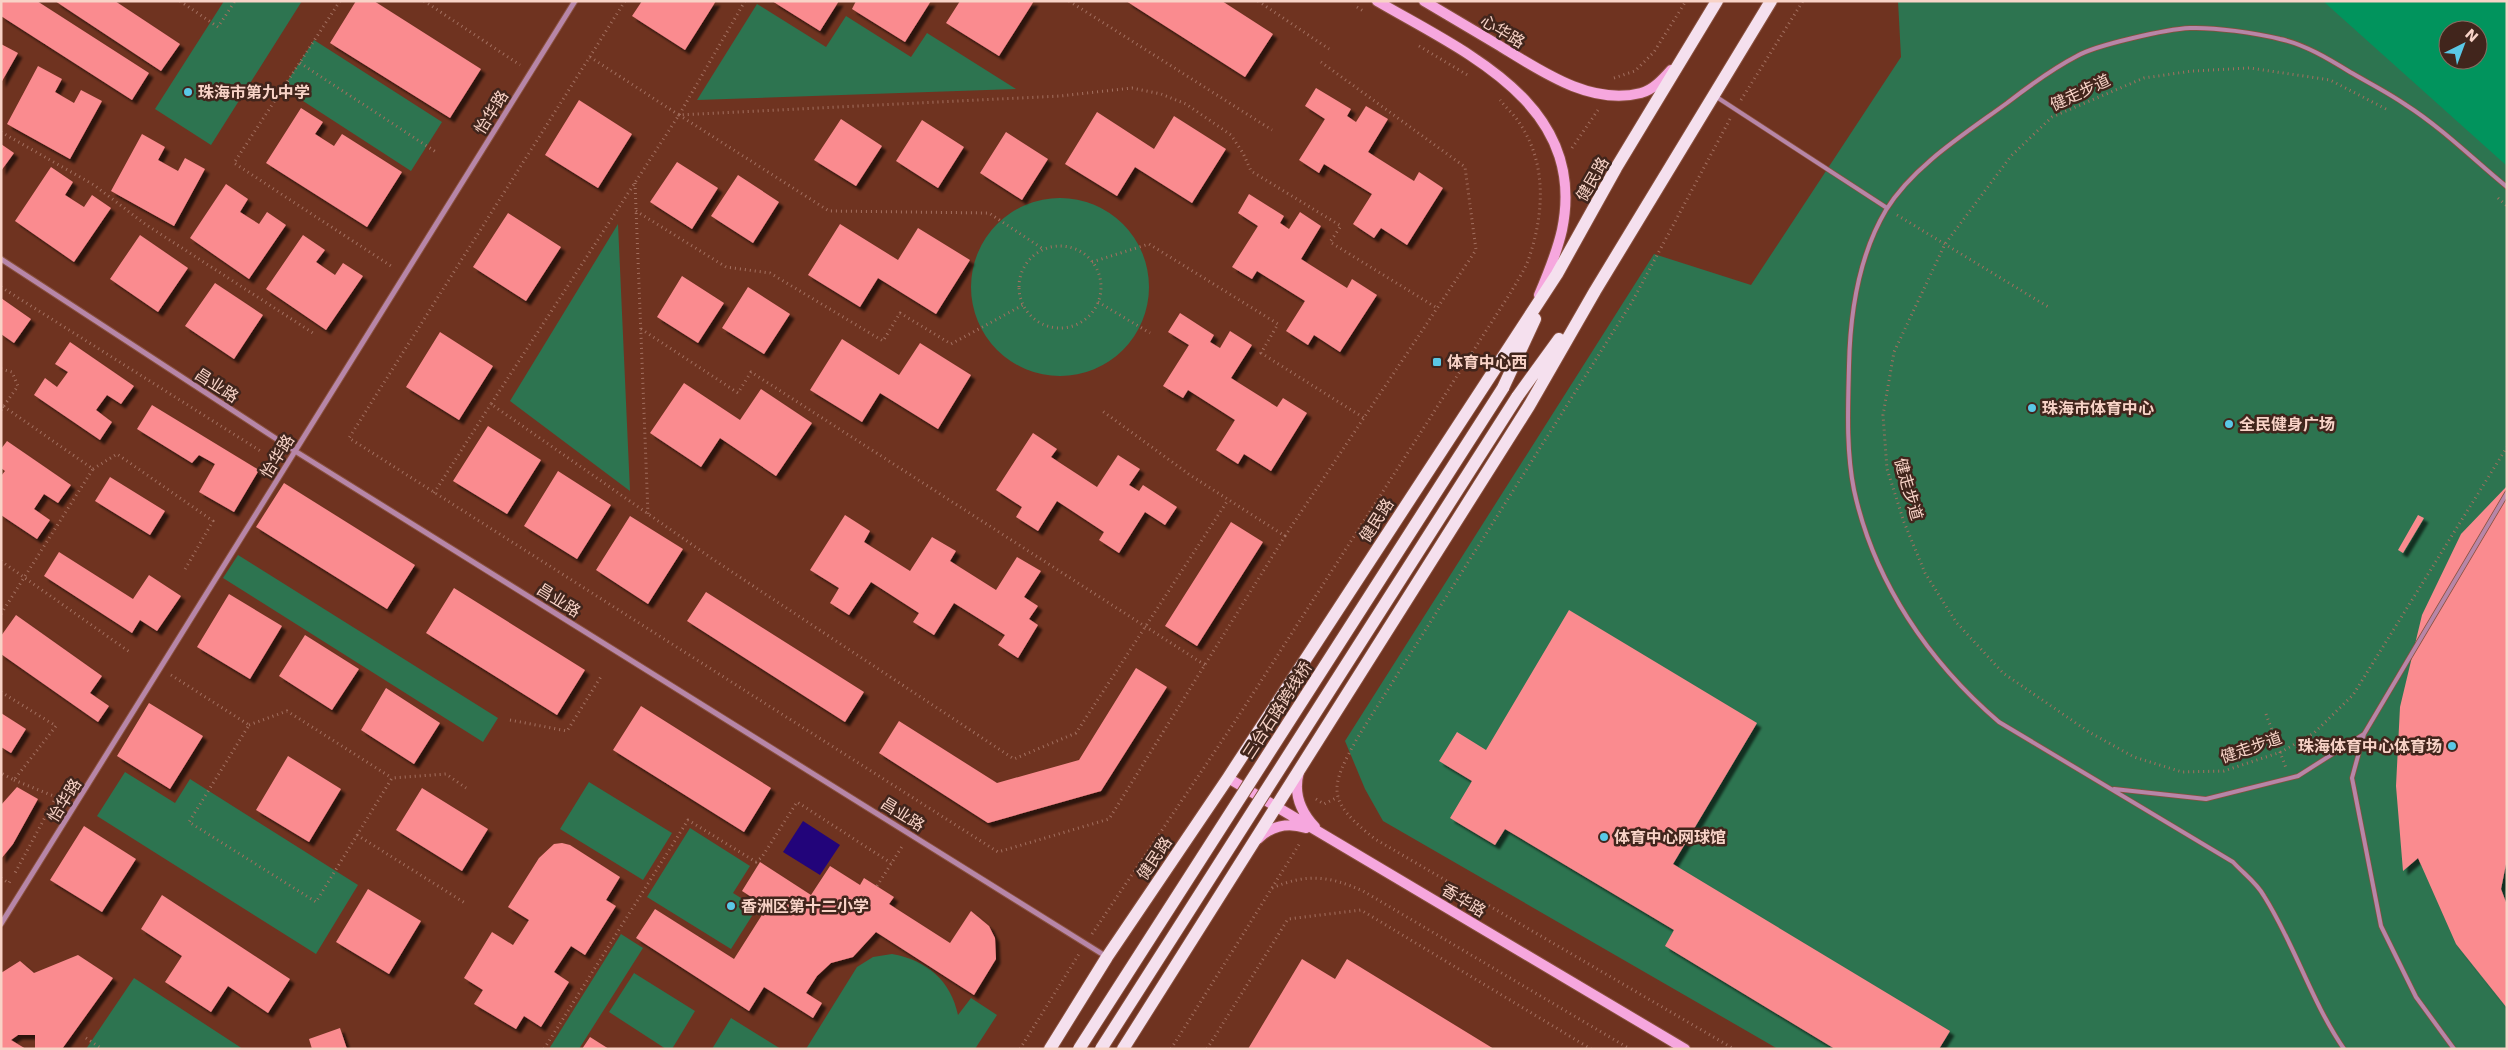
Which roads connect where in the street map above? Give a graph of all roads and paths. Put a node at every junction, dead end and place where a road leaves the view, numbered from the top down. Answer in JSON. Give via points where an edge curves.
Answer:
{"nodes":[{"id":1,"x":180,"y":1,"type":"edge"},
{"id":2,"x":235,"y":1,"type":"edge"},
{"id":3,"x":340,"y":1,"type":"edge"},
{"id":4,"x":424,"y":1,"type":"edge"},
{"id":5,"x":575,"y":1,"type":"edge"},
{"id":6,"x":625,"y":1,"type":"edge"},
{"id":7,"x":746,"y":1,"type":"edge"},
{"id":8,"x":1069,"y":1,"type":"edge"},
{"id":9,"x":1258,"y":1,"type":"edge"},
{"id":10,"x":1377,"y":1,"type":"edge"},
{"id":11,"x":1424,"y":1,"type":"edge"},
{"id":12,"x":1686,"y":1,"type":"edge"},
{"id":13,"x":1717,"y":1,"type":"edge"},
{"id":14,"x":1771,"y":1,"type":"edge"},
{"id":15,"x":1803,"y":1,"type":"edge"},
{"id":16,"x":1357,"y":7,"type":"dead end"},
{"id":17,"x":1374,"y":18,"type":"dead end"},
{"id":18,"x":1416,"y":44,"type":"dead end"},
{"id":19,"x":1328,"y":49,"type":"dead end"},
{"id":20,"x":590,"y":57,"type":"junction"},
{"id":21,"x":1321,"y":62,"type":"dead end"},
{"id":22,"x":300,"y":63,"type":"junction"},
{"id":23,"x":1679,"y":63,"type":"junction"},
{"id":24,"x":531,"y":72,"type":"junction"},
{"id":25,"x":1606,"y":78,"type":"dead end"},
{"id":26,"x":1614,"y":78,"type":"junction"},
{"id":27,"x":1475,"y":80,"type":"dead end"},
{"id":28,"x":1713,"y":94,"type":"junction"},
{"id":29,"x":1609,"y":95,"type":"junction"},
{"id":30,"x":1498,"y":99,"type":"dead end"},
{"id":31,"x":1735,"y":108,"type":"junction"},
{"id":32,"x":2388,"y":110,"type":"dead end"},
{"id":33,"x":679,"y":115,"type":"junction"},
{"id":34,"x":1272,"y":130,"type":"dead end"},
{"id":35,"x":1,"y":132,"type":"edge"},
{"id":36,"x":436,"y":152,"type":"dead end"},
{"id":37,"x":1562,"y":164,"type":"junction"},
{"id":38,"x":635,"y":182,"type":"junction"},
{"id":39,"x":2507,"y":187,"type":"edge"},
{"id":40,"x":2496,"y":195,"type":"dead end"},
{"id":41,"x":2507,"y":206,"type":"edge"},
{"id":42,"x":1887,"y":208,"type":"junction"},
{"id":43,"x":636,"y":211,"type":"junction"},
{"id":44,"x":1945,"y":244,"type":"junction"},
{"id":45,"x":1043,"y":249,"type":"junction"},
{"id":46,"x":1,"y":260,"type":"edge"},
{"id":47,"x":1092,"y":262,"type":"junction"},
{"id":48,"x":1557,"y":274,"type":"junction"},
{"id":49,"x":405,"y":275,"type":"junction"},
{"id":50,"x":1,"y":287,"type":"edge"},
{"id":51,"x":1595,"y":291,"type":"junction"},
{"id":52,"x":1098,"y":302,"type":"junction"},
{"id":53,"x":1023,"y":306,"type":"junction"},
{"id":54,"x":1437,"y":308,"type":"junction"},
{"id":55,"x":2050,"y":308,"type":"dead end"},
{"id":56,"x":1528,"y":318,"type":"junction"},
{"id":57,"x":641,"y":329,"type":"junction"},
{"id":58,"x":313,"y":333,"type":"dead end"},
{"id":59,"x":1150,"y":333,"type":"dead end"},
{"id":60,"x":1,"y":369,"type":"edge"},
{"id":61,"x":491,"y":404,"type":"junction"},
{"id":62,"x":2,"y":408,"type":"edge"},
{"id":63,"x":1101,"y":410,"type":"dead end"},
{"id":64,"x":1364,"y":418,"type":"junction"},
{"id":65,"x":2507,"y":447,"type":"edge"},
{"id":66,"x":296,"y":451,"type":"junction"},
{"id":67,"x":262,"y":452,"type":"dead end"},
{"id":68,"x":93,"y":469,"type":"junction"},
{"id":69,"x":434,"y":493,"type":"junction"},
{"id":70,"x":2507,"y":493,"type":"edge"},
{"id":71,"x":1228,"y":500,"type":"junction"},
{"id":72,"x":648,"y":514,"type":"junction"},
{"id":73,"x":1285,"y":536,"type":"junction"},
{"id":74,"x":1,"y":561,"type":"edge"},
{"id":75,"x":184,"y":571,"type":"dead end"},
{"id":76,"x":24,"y":578,"type":"junction"},
{"id":77,"x":1,"y":614,"type":"edge"},
{"id":78,"x":1146,"y":626,"type":"junction"},
{"id":79,"x":131,"y":653,"type":"dead end"},
{"id":80,"x":1205,"y":665,"type":"junction"},
{"id":81,"x":160,"y":668,"type":"junction"},
{"id":82,"x":602,"y":675,"type":"dead end"},
{"id":83,"x":1,"y":692,"type":"edge"},
{"id":84,"x":2266,"y":714,"type":"dead end"},
{"id":85,"x":510,"y":720,"type":"dead end"},
{"id":86,"x":249,"y":725,"type":"junction"},
{"id":87,"x":2364,"y":734,"type":"junction"},
{"id":88,"x":2281,"y":752,"type":"junction"},
{"id":89,"x":1301,"y":766,"type":"junction"},
{"id":90,"x":1,"y":773,"type":"edge"},
{"id":91,"x":392,"y":778,"type":"junction"},
{"id":92,"x":1228,"y":778,"type":"junction"},
{"id":93,"x":2289,"y":778,"type":"junction"},
{"id":94,"x":14,"y":780,"type":"junction"},
{"id":95,"x":466,"y":788,"type":"dead end"},
{"id":96,"x":2112,"y":789,"type":"junction"},
{"id":97,"x":1324,"y":804,"type":"dead end"},
{"id":98,"x":1276,"y":806,"type":"junction"},
{"id":99,"x":1310,"y":826,"type":"junction"},
{"id":100,"x":910,"y":833,"type":"junction"},
{"id":101,"x":1323,"y":834,"type":"junction"},
{"id":102,"x":357,"y":835,"type":"junction"},
{"id":103,"x":1251,"y":845,"type":"junction"},
{"id":104,"x":891,"y":863,"type":"junction"},
{"id":105,"x":1,"y":878,"type":"edge"},
{"id":106,"x":877,"y":886,"type":"dead end"},
{"id":107,"x":1272,"y":888,"type":"junction"},
{"id":108,"x":465,"y":903,"type":"dead end"},
{"id":109,"x":1,"y":924,"type":"edge"},
{"id":110,"x":1086,"y":944,"type":"junction"},
{"id":111,"x":1107,"y":957,"type":"junction"},
{"id":112,"x":86,"y":1038,"type":"dead end"},
{"id":113,"x":102,"y":1049,"type":"edge"},
{"id":114,"x":544,"y":1049,"type":"edge"},
{"id":115,"x":1020,"y":1049,"type":"edge"},
{"id":116,"x":1050,"y":1049,"type":"edge"},
{"id":117,"x":1079,"y":1049,"type":"edge"},
{"id":118,"x":1101,"y":1049,"type":"edge"},
{"id":119,"x":1123,"y":1049,"type":"edge"},
{"id":120,"x":1171,"y":1049,"type":"edge"},
{"id":121,"x":1207,"y":1049,"type":"edge"},
{"id":122,"x":1591,"y":1049,"type":"edge"},
{"id":123,"x":1630,"y":1049,"type":"edge"},
{"id":124,"x":1685,"y":1049,"type":"edge"},
{"id":125,"x":1734,"y":1049,"type":"edge"},
{"id":126,"x":2344,"y":1049,"type":"edge"},
{"id":127,"x":2454,"y":1049,"type":"edge"}],
"edges":[{"from":1,"to":2,"type":"path","via":[[218,26]]},
{"from":3,"to":22,"type":"path"},
{"from":4,"to":24,"type":"path"},
{"from":5,"to":24,"type":"street","name":"怡华路"},
{"from":6,"to":20,"type":"path"},
{"from":7,"to":33,"type":"path"},
{"from":8,"to":34,"type":"path"},
{"from":9,"to":19,"type":"path"},
{"from":10,"to":37,"type":"street","via":[[1484,64],[1536,110],[1555,142]]},
{"from":11,"to":29,"type":"street","name":"心华路","via":[[1542,71],[1591,92]]},
{"from":12,"to":26,"type":"path","via":[[1654,52],[1635,71]]},
{"from":13,"to":23,"type":"main road","name":"健民路"},
{"from":14,"to":28,"type":"main road"},
{"from":15,"to":31,"type":"path"},
{"from":16,"to":17,"type":"path"},
{"from":18,"to":27,"type":"path"},
{"from":20,"to":33,"type":"path"},
{"from":20,"to":69,"type":"path","via":[[349,438]]},
{"from":21,"to":54,"type":"path","via":[[1465,167],[1476,250]]},
{"from":22,"to":36,"type":"path"},
{"from":22,"to":49,"type":"path","via":[[234,163]]},
{"from":23,"to":29,"type":"street","name":"心华路","via":[[1643,93]]},
{"from":23,"to":48,"type":"main road","name":"健民路"},
{"from":24,"to":49,"type":"street","name":"怡华路"},
{"from":25,"to":26,"type":"path"},
{"from":26,"to":29,"type":"path"},
{"from":28,"to":31,"type":"lane"},
{"from":28,"to":51,"type":"main road"},
{"from":29,"to":37,"type":"path"},
{"from":30,"to":110,"type":"path","via":[[1520,124],[1534,152],[1542,182],[1539,217],[1529,259],[1511,292],[1236,720]]},
{"from":31,"to":42,"type":"lane"},
{"from":31,"to":125,"type":"path","via":[[1632,302],[1358,737],[1340,770],[1336,792],[1347,813],[1375,838]]},
{"from":32,"to":44,"type":"path","name":"健走步道","via":[[2330,80],[2250,68],[2144,78],[2052,117],[2011,156]]},
{"from":33,"to":38,"type":"path"},
{"from":33,"to":45,"type":"path","via":[[829,210],[989,213]]},
{"from":33,"to":54,"type":"path","via":[[1060,96],[1132,88],[1161,94],[1186,104],[1231,135],[1250,171],[1340,226],[1330,242]]},
{"from":35,"to":58,"type":"path","via":[[94,185],[145,224]]},
{"from":37,"to":56,"type":"street","via":[[1562,230]]},
{"from":38,"to":43,"type":"path"},
{"from":38,"to":61,"type":"path"},
{"from":39,"to":42,"type":"lane","via":[[2408,106],[2329,59],[2283,39],[2190,28],[2129,39],[2079,54],[1941,151]]},
{"from":40,"to":41,"type":"path"},
{"from":42,"to":44,"type":"path"},
{"from":42,"to":96,"type":"lane","via":[[1868,247],[1857,286],[1849,346],[1848,411],[1854,488],[1880,569],[1894,598],[1966,694],[1999,722]]},
{"from":43,"to":53,"type":"path","via":[[726,267],[770,273],[883,341],[900,313],[951,344]]},
{"from":43,"to":57,"type":"path"},
{"from":44,"to":55,"type":"path"},
{"from":44,"to":88,"type":"path","name":"健走步道","via":[[1894,352],[1883,415],[1887,469],[1904,522],[1925,573],[1956,622],[2003,672],[2089,732],[2134,757],[2182,772],[2224,771]]},
{"from":45,"to":47,"type":"path","via":[[1069,247],[1082,252]]},
{"from":45,"to":53,"type":"path","via":[[1024,267],[1019,286]]},
{"from":46,"to":66,"type":"street","name":"昌业路"},
{"from":47,"to":52,"type":"path","via":[[1099,274]]},
{"from":47,"to":64,"type":"path","via":[[1149,244],[1278,324],[1261,353]]},
{"from":48,"to":56,"type":"main road","name":"健民路"},
{"from":48,"to":117,"type":"main road","name":"三台石路跨线桥","bridge":true,"via":[[1503,388]]},
{"from":49,"to":66,"type":"street","name":"怡华路"},
{"from":50,"to":67,"type":"path"},
{"from":51,"to":89,"type":"main road","via":[[1530,406]]},
{"from":51,"to":118,"type":"main road","name":"三台石路跨线桥","bridge":true,"via":[[1517,397]]},
{"from":52,"to":53,"type":"path","via":[[1092,314],[1068,328],[1041,324]]},
{"from":52,"to":59,"type":"path"},
{"from":54,"to":64,"type":"path"},
{"from":56,"to":92,"type":"main road","name":"健民路"},
{"from":57,"to":72,"type":"path"},
{"from":57,"to":78,"type":"path","via":[[738,392],[751,372]]},
{"from":60,"to":62,"type":"path","via":[[12,372],[18,386]]},
{"from":61,"to":69,"type":"path"},
{"from":61,"to":72,"type":"path"},
{"from":62,"to":68,"type":"path"},
{"from":63,"to":71,"type":"path"},
{"from":64,"to":73,"type":"path"},
{"from":65,"to":88,"type":"path","name":"健走步道","via":[[2353,695],[2314,733]]},
{"from":66,"to":81,"type":"street","name":"怡华路"},
{"from":66,"to":100,"type":"street","name":"昌业路"},
{"from":68,"to":75,"type":"path","via":[[117,454],[213,521]]},
{"from":68,"to":76,"type":"path"},
{"from":69,"to":80,"type":"path","via":[[998,852],[1109,819]]},
{"from":70,"to":87,"type":"lane"},
{"from":71,"to":73,"type":"path"},
{"from":71,"to":78,"type":"path"},
{"from":72,"to":78,"type":"path","via":[[1014,759],[1076,733]]},
{"from":73,"to":80,"type":"path"},
{"from":74,"to":76,"type":"path"},
{"from":76,"to":77,"type":"path"},
{"from":76,"to":79,"type":"path"},
{"from":78,"to":80,"type":"path"},
{"from":81,"to":86,"type":"path"},
{"from":81,"to":109,"type":"street","name":"怡华路"},
{"from":82,"to":85,"type":"path","via":[[567,731]]},
{"from":83,"to":94,"type":"path","via":[[56,726]]},
{"from":84,"to":88,"type":"path"},
{"from":86,"to":91,"type":"path","via":[[287,711]]},
{"from":86,"to":102,"type":"path","via":[[189,822],[316,902]]},
{"from":87,"to":93,"type":"lane","via":[[2298,776]]},
{"from":87,"to":127,"type":"lane","via":[[2352,778],[2381,926],[2416,997]]},
{"from":88,"to":93,"type":"path"},
{"from":89,"to":98,"type":"main road"},
{"from":89,"to":99,"type":"street","via":[[1297,781],[1298,800]]},
{"from":90,"to":94,"type":"path"},
{"from":91,"to":95,"type":"path","via":[[446,774]]},
{"from":91,"to":102,"type":"path"},
{"from":92,"to":98,"type":"street","name":"香华路"},
{"from":92,"to":111,"type":"main road","name":"健民路"},
{"from":93,"to":96,"type":"lane","via":[[2206,798]]},
{"from":94,"to":105,"type":"path","via":[[56,797],[9,883]]},
{"from":96,"to":126,"type":"lane","via":[[2233,862],[2263,894],[2284,930],[2331,1030]]},
{"from":97,"to":99,"type":"path"},
{"from":98,"to":101,"type":"street","name":"香华路"},
{"from":98,"to":103,"type":"main road"},
{"from":99,"to":101,"type":"street"},
{"from":99,"to":103,"type":"street","via":[[1281,825],[1261,835]]},
{"from":99,"to":107,"type":"path"},
{"from":100,"to":104,"type":"path"},
{"from":100,"to":110,"type":"street","name":"昌业路"},
{"from":101,"to":124,"type":"street","name":"香华路"},
{"from":102,"to":108,"type":"path"},
{"from":103,"to":119,"type":"main road"},
{"from":104,"to":106,"type":"path"},
{"from":104,"to":114,"type":"path","via":[[797,802],[756,862],[688,820]]},
{"from":107,"to":120,"type":"path"},
{"from":107,"to":123,"type":"path","via":[[1291,880],[1320,878],[1339,880],[1364,891]]},
{"from":110,"to":111,"type":"street","name":"昌业路"},
{"from":110,"to":115,"type":"path"},
{"from":111,"to":116,"type":"main road","name":"健民路"},
{"from":112,"to":113,"type":"path"},
{"from":121,"to":122,"type":"path","via":[[1288,918],[1361,910]]}]}
